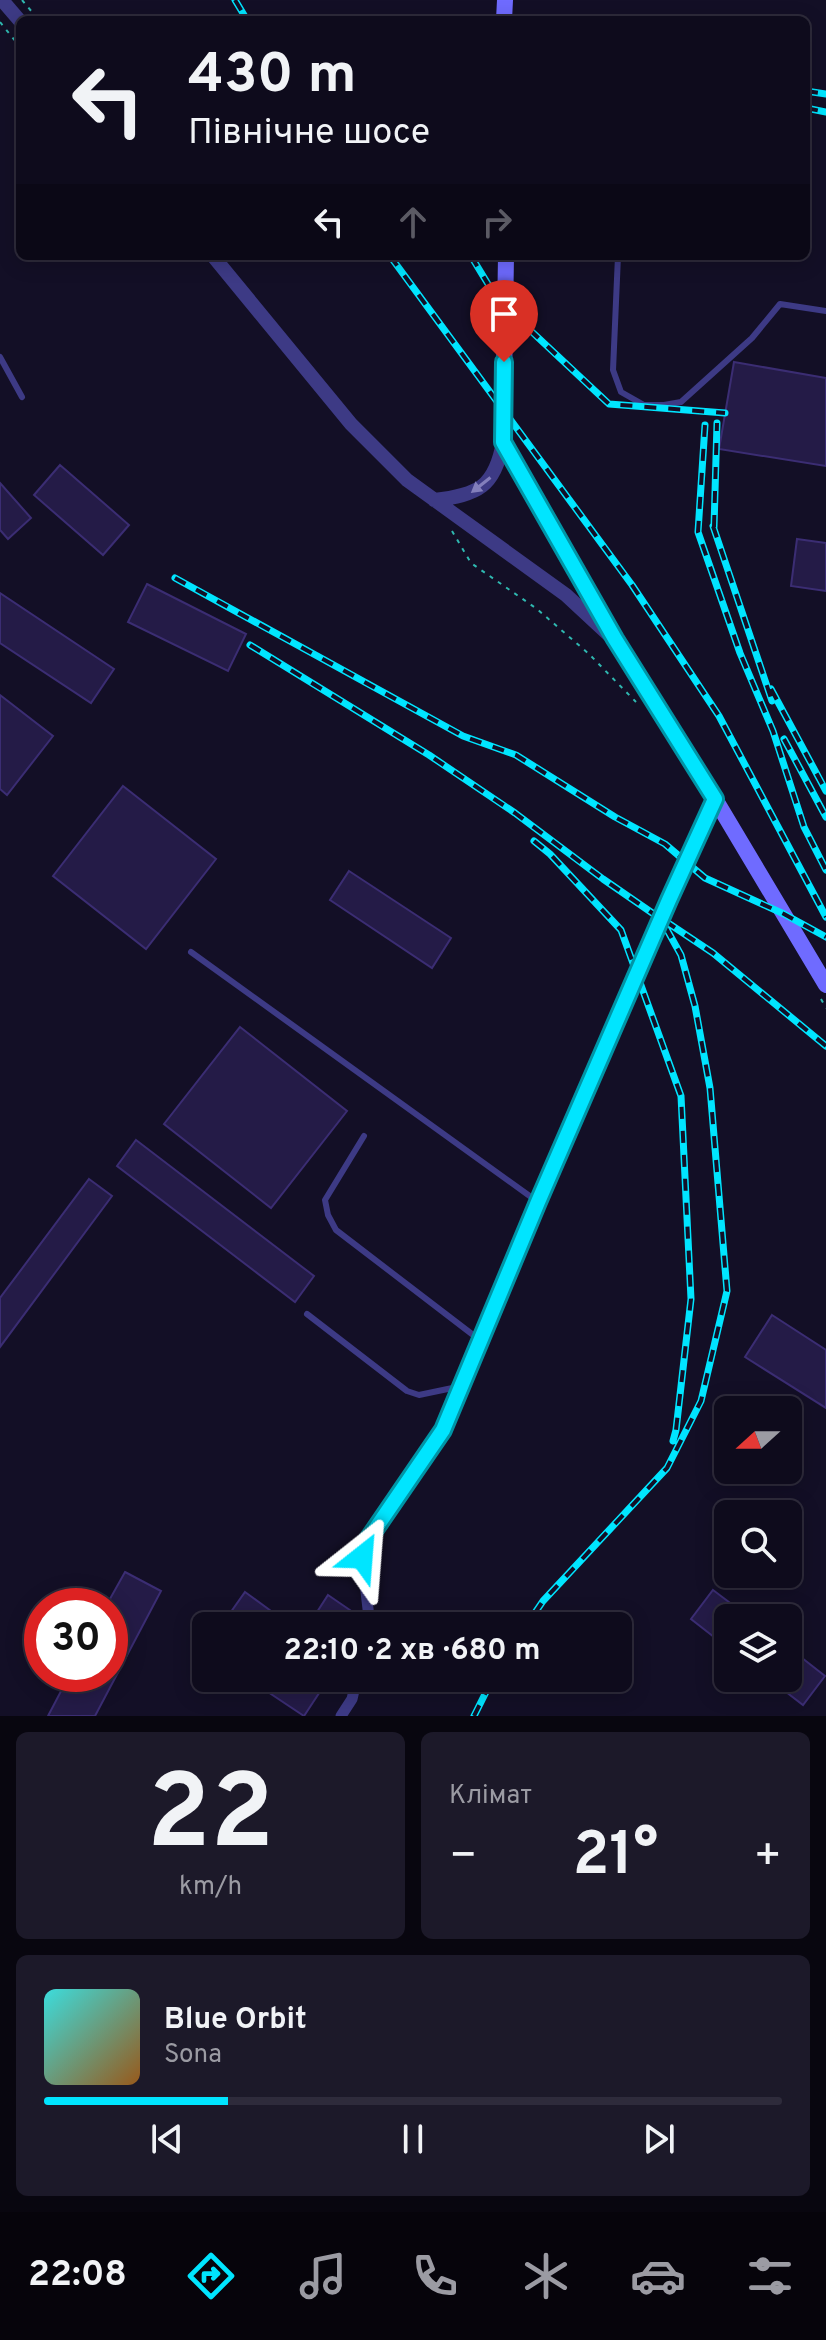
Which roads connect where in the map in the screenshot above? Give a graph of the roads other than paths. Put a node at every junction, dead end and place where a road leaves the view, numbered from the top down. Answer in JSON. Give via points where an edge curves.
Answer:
{"nodes":[{"id":1,"x":216,"y":260,"type":"edge"},
{"id":2,"x":506,"y":260,"type":"edge"},
{"id":3,"x":618,"y":260,"type":"edge"},
{"id":4,"x":826,"y":311,"type":"edge"},
{"id":5,"x":0,"y":357,"type":"edge"},
{"id":6,"x":22,"y":397,"type":"dead end"},
{"id":7,"x":503,"y":442,"type":"junction"},
{"id":8,"x":434,"y":500,"type":"junction"},
{"id":9,"x":615,"y":639,"type":"junction"},
{"id":10,"x":715,"y":799,"type":"junction"},
{"id":11,"x":191,"y":952,"type":"dead end"},
{"id":12,"x":826,"y":985,"type":"edge"},
{"id":13,"x":364,"y":1136,"type":"dead end"},
{"id":14,"x":538,"y":1202,"type":"junction"},
{"id":15,"x":307,"y":1314,"type":"dead end"},
{"id":16,"x":481,"y":1341,"type":"junction"},
{"id":17,"x":462,"y":1386,"type":"junction"},
{"id":18,"x":368,"y":1612,"type":"edge"},
{"id":19,"x":354,"y":1692,"type":"edge"},
{"id":20,"x":341,"y":1716,"type":"edge"}],
"edges":[{"from":1,"to":8,"type":"street","via":[[351,424]]},
{"from":2,"to":7,"type":"main road"},
{"from":3,"to":4,"type":"lane","via":[[613,370],[621,392],[644,405],[681,402],[752,338],[780,304]]},
{"from":5,"to":6,"type":"lane"},
{"from":7,"to":8,"type":"street","one_way":true,"via":[[499,465],[489,481],[459,497]]},
{"from":7,"to":9,"type":"main road"},
{"from":8,"to":9,"type":"street","via":[[566,595]]},
{"from":9,"to":10,"type":"main road"},
{"from":10,"to":12,"type":"main road"},
{"from":10,"to":14,"type":"street"},
{"from":11,"to":14,"type":"lane"},
{"from":13,"to":16,"type":"lane","via":[[325,1200],[336,1230]]},
{"from":14,"to":16,"type":"street"},
{"from":15,"to":17,"type":"lane","via":[[407,1391],[419,1395]]},
{"from":16,"to":17,"type":"street"},
{"from":17,"to":18,"type":"street","via":[[443,1430],[363,1548]]},
{"from":19,"to":20,"type":"street"}]}
